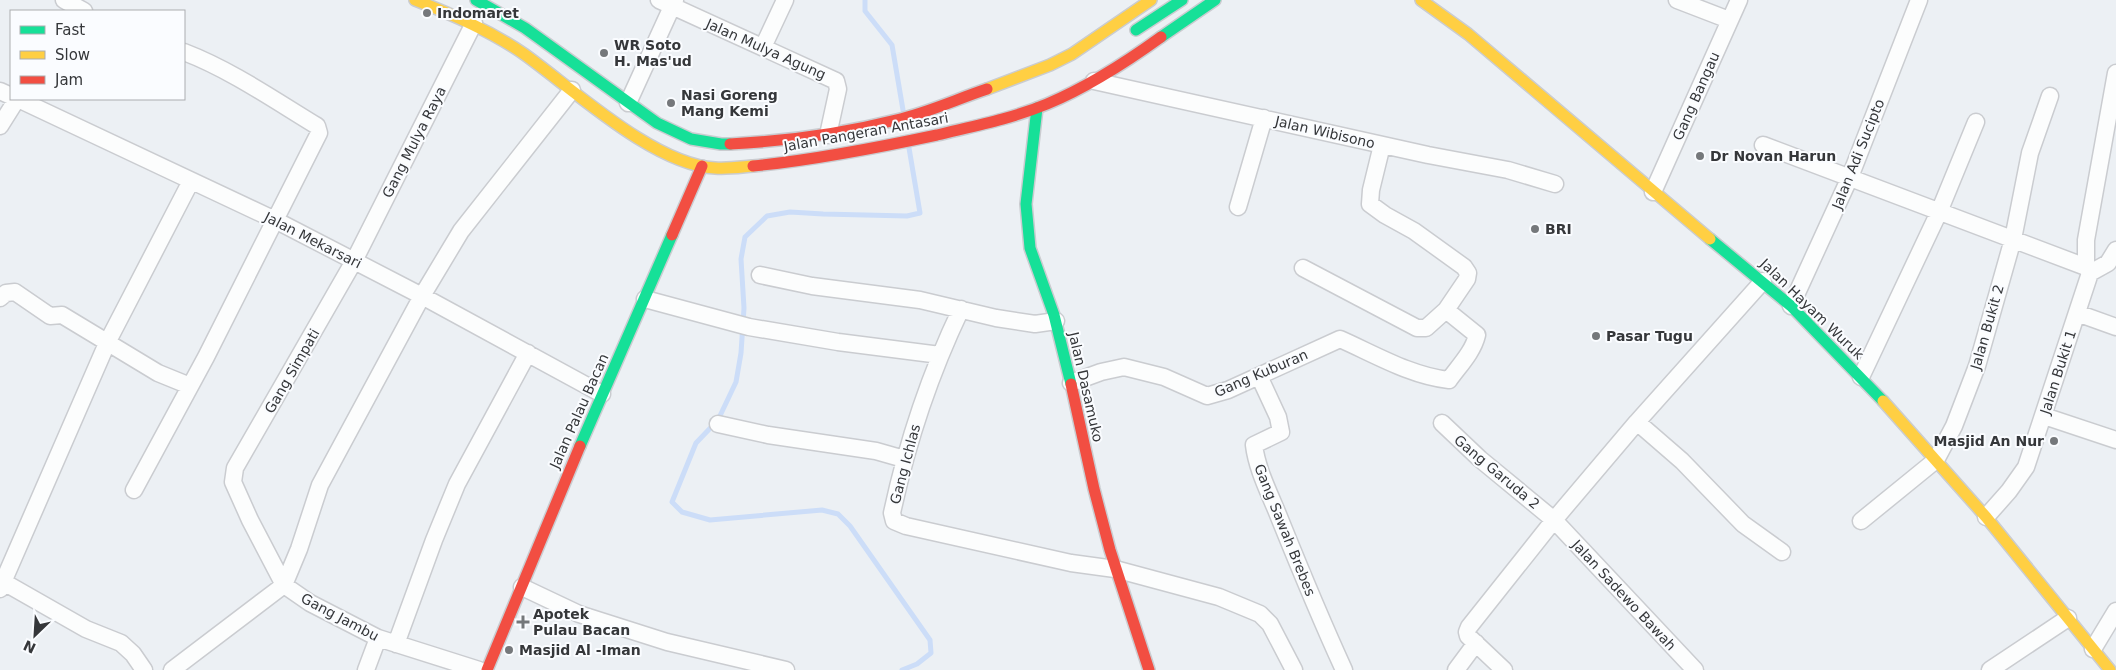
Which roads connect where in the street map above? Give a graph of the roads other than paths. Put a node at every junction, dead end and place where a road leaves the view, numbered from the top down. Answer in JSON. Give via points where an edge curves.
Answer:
{"nodes":[{"id":1,"x":63,"y":0,"type":"edge"},
{"id":2,"x":416,"y":0,"type":"edge"},
{"id":3,"x":476,"y":0,"type":"edge"},
{"id":4,"x":785,"y":0,"type":"edge"},
{"id":5,"x":1152,"y":0,"type":"edge"},
{"id":6,"x":1184,"y":0,"type":"edge"},
{"id":7,"x":1421,"y":0,"type":"edge"},
{"id":8,"x":1677,"y":0,"type":"edge"},
{"id":9,"x":1740,"y":0,"type":"edge"},
{"id":10,"x":1920,"y":0,"type":"edge"},
{"id":11,"x":1213,"y":1,"type":"edge"},
{"id":12,"x":669,"y":2,"type":"edge"},
{"id":13,"x":82,"y":10,"type":"edge"},
{"id":14,"x":1729,"y":20,"type":"junction"},
{"id":15,"x":474,"y":23,"type":"junction"},
{"id":16,"x":1177,"y":26,"type":"junction"},
{"id":17,"x":1128,"y":36,"type":"dead end"},
{"id":18,"x":763,"y":47,"type":"junction"},
{"id":19,"x":185,"y":52,"type":"edge"},
{"id":20,"x":2116,"y":73,"type":"edge"},
{"id":21,"x":1094,"y":81,"type":"junction"},
{"id":22,"x":572,"y":90,"type":"junction"},
{"id":23,"x":2050,"y":96,"type":"dead end"},
{"id":24,"x":16,"y":100,"type":"edge"},
{"id":25,"x":19,"y":100,"type":"edge"},
{"id":26,"x":628,"y":104,"type":"junction"},
{"id":27,"x":1037,"y":108,"type":"junction"},
{"id":28,"x":926,"y":109,"type":"junction"},
{"id":29,"x":1264,"y":118,"type":"junction"},
{"id":30,"x":1976,"y":122,"type":"dead end"},
{"id":31,"x":0,"y":126,"type":"edge"},
{"id":32,"x":938,"y":134,"type":"junction"},
{"id":33,"x":828,"y":136,"type":"junction"},
{"id":34,"x":1382,"y":145,"type":"junction"},
{"id":35,"x":1763,"y":145,"type":"dead end"},
{"id":36,"x":702,"y":166,"type":"junction"},
{"id":37,"x":1850,"y":177,"type":"junction"},
{"id":38,"x":191,"y":181,"type":"junction"},
{"id":39,"x":1555,"y":184,"type":"dead end"},
{"id":40,"x":1654,"y":192,"type":"junction"},
{"id":41,"x":1238,"y":207,"type":"dead end"},
{"id":42,"x":1939,"y":212,"type":"junction"},
{"id":43,"x":275,"y":220,"type":"junction"},
{"id":44,"x":2013,"y":239,"type":"junction"},
{"id":45,"x":2116,"y":250,"type":"edge"},
{"id":46,"x":354,"y":261,"type":"junction"},
{"id":47,"x":1303,"y":268,"type":"dead end"},
{"id":48,"x":2088,"y":270,"type":"junction"},
{"id":49,"x":760,"y":276,"type":"dead end"},
{"id":50,"x":1763,"y":281,"type":"junction"},
{"id":51,"x":422,"y":296,"type":"junction"},
{"id":52,"x":0,"y":298,"type":"edge"},
{"id":53,"x":645,"y":299,"type":"junction"},
{"id":54,"x":1791,"y":306,"type":"junction"},
{"id":55,"x":961,"y":309,"type":"junction"},
{"id":56,"x":1446,"y":310,"type":"junction"},
{"id":57,"x":2078,"y":314,"type":"junction"},
{"id":58,"x":1056,"y":320,"type":"junction"},
{"id":59,"x":2116,"y":327,"type":"edge"},
{"id":60,"x":108,"y":341,"type":"junction"},
{"id":61,"x":528,"y":353,"type":"junction"},
{"id":62,"x":940,"y":355,"type":"junction"},
{"id":63,"x":1260,"y":376,"type":"junction"},
{"id":64,"x":1862,"y":377,"type":"junction"},
{"id":65,"x":1070,"y":383,"type":"junction"},
{"id":66,"x":190,"y":386,"type":"junction"},
{"id":67,"x":602,"y":394,"type":"junction"},
{"id":68,"x":2044,"y":416,"type":"junction"},
{"id":69,"x":1637,"y":422,"type":"junction"},
{"id":70,"x":1442,"y":423,"type":"dead end"},
{"id":71,"x":718,"y":424,"type":"dead end"},
{"id":72,"x":2116,"y":440,"type":"edge"},
{"id":73,"x":904,"y":460,"type":"junction"},
{"id":74,"x":1936,"y":460,"type":"junction"},
{"id":75,"x":233,"y":482,"type":"joint"},
{"id":76,"x":134,"y":490,"type":"dead end"},
{"id":77,"x":1986,"y":517,"type":"junction"},
{"id":78,"x":1554,"y":520,"type":"junction"},
{"id":79,"x":1861,"y":521,"type":"dead end"},
{"id":80,"x":1782,"y":552,"type":"dead end"},
{"id":81,"x":1115,"y":569,"type":"junction"},
{"id":82,"x":1,"y":584,"type":"edge"},
{"id":83,"x":284,"y":585,"type":"junction"},
{"id":84,"x":522,"y":587,"type":"junction"},
{"id":85,"x":2116,"y":611,"type":"edge"},
{"id":86,"x":2068,"y":618,"type":"junction"},
{"id":87,"x":378,"y":638,"type":"junction"},
{"id":88,"x":1476,"y":643,"type":"junction"},
{"id":89,"x":396,"y":644,"type":"junction"},
{"id":90,"x":2093,"y":649,"type":"junction"},
{"id":91,"x":144,"y":670,"type":"edge"},
{"id":92,"x":172,"y":670,"type":"edge"},
{"id":93,"x":366,"y":670,"type":"edge"},
{"id":94,"x":479,"y":670,"type":"edge"},
{"id":95,"x":487,"y":670,"type":"edge"},
{"id":96,"x":786,"y":670,"type":"edge"},
{"id":97,"x":1150,"y":670,"type":"edge"},
{"id":98,"x":1294,"y":670,"type":"edge"},
{"id":99,"x":1344,"y":670,"type":"edge"},
{"id":100,"x":1456,"y":670,"type":"edge"},
{"id":101,"x":1504,"y":670,"type":"edge"},
{"id":102,"x":1695,"y":670,"type":"edge"},
{"id":103,"x":1990,"y":670,"type":"edge"},
{"id":104,"x":2110,"y":670,"type":"edge"}],
"edges":[{"from":1,"to":13,"type":"street"},
{"from":2,"to":15,"type":"main road","name":"Jalan Pangeran Antasari"},
{"from":3,"to":26,"type":"main road","name":"Jalan Pangeran Antasari","via":[[525,28]]},
{"from":4,"to":18,"type":"street"},
{"from":5,"to":28,"type":"main road","name":"Jalan Pangeran Antasari","via":[[1050,65]]},
{"from":6,"to":11,"type":"main road","via":[[1199,6]]},
{"from":6,"to":16,"type":"main road","via":[[1186,11]]},
{"from":6,"to":17,"type":"main road"},
{"from":7,"to":40,"type":"main road","name":"Jalan Hayam Wuruk","via":[[1468,34]]},
{"from":8,"to":14,"type":"street"},
{"from":9,"to":14,"type":"street","name":"Gang Bangau"},
{"from":10,"to":37,"type":"street","name":"Jalan Adi Sucipto"},
{"from":11,"to":16,"type":"main road","name":"Jalan Pangeran Antasari"},
{"from":12,"to":18,"type":"street","name":"Jalan Mulya Agung"},
{"from":12,"to":26,"type":"street"},
{"from":14,"to":40,"type":"street","name":"Gang Bangau"},
{"from":15,"to":22,"type":"main road","name":"Jalan Pangeran Antasari","via":[[518,50]]},
{"from":15,"to":46,"type":"street","name":"Gang Mulya Raya"},
{"from":16,"to":21,"type":"main road","name":"Jalan Pangeran Antasari"},
{"from":18,"to":33,"type":"street","name":"Jalan Mulya Agung","via":[[836,81],[838,89]]},
{"from":19,"to":43,"type":"street","via":[[214,65],[318,128],[318,136]]},
{"from":20,"to":48,"type":"street","name":"Jalan Bukit 1","via":[[2086,240]]},
{"from":21,"to":27,"type":"main road","name":"Jalan Pangeran Antasari"},
{"from":21,"to":29,"type":"street","name":"Jalan Wibisono"},
{"from":22,"to":36,"type":"main road","name":"Jalan Pangeran Antasari","via":[[647,142],[679,159]]},
{"from":22,"to":51,"type":"street","via":[[461,231]]},
{"from":23,"to":44,"type":"street","name":"Jalan Bukit 2","via":[[2030,153]]},
{"from":24,"to":31,"type":"street"},
{"from":25,"to":38,"type":"street","name":"Jalan Mekarsari"},
{"from":26,"to":33,"type":"main road","name":"Jalan Pangeran Antasari","via":[[681,135],[711,143]]},
{"from":27,"to":32,"type":"main road","name":"Jalan Pangeran Antasari","via":[[993,123]]},
{"from":27,"to":58,"type":"main road","name":"Jalan Dasamuko","via":[[1026,204],[1030,248]]},
{"from":28,"to":32,"type":"main road","via":[[950,120]]},
{"from":28,"to":33,"type":"main road","name":"Jalan Pangeran Antasari","via":[[898,120]]},
{"from":29,"to":34,"type":"street","name":"Jalan Wibisono"},
{"from":29,"to":41,"type":"street"},
{"from":30,"to":42,"type":"street"},
{"from":32,"to":36,"type":"main road","name":"Jalan Pangeran Antasari","via":[[813,160],[731,168]]},
{"from":34,"to":39,"type":"street","name":"Jalan Wibisono","via":[[1508,170]]},
{"from":34,"to":56,"type":"street","via":[[1370,204],[1414,231],[1468,273]]},
{"from":35,"to":37,"type":"street"},
{"from":36,"to":53,"type":"main road","name":"Jalan Palau Bacan"},
{"from":37,"to":42,"type":"street"},
{"from":37,"to":54,"type":"street","name":"Jalan Adi Sucipto"},
{"from":38,"to":43,"type":"street","name":"Jalan Mekarsari"},
{"from":38,"to":60,"type":"street"},
{"from":40,"to":50,"type":"main road","name":"Jalan Hayam Wuruk"},
{"from":42,"to":44,"type":"street"},
{"from":42,"to":64,"type":"street"},
{"from":43,"to":46,"type":"street","name":"Jalan Mekarsari"},
{"from":43,"to":66,"type":"street"},
{"from":44,"to":48,"type":"street"},
{"from":44,"to":74,"type":"street","name":"Jalan Bukit 2","via":[[1977,366],[1954,426]]},
{"from":45,"to":48,"type":"street","via":[[2108,263]]},
{"from":46,"to":51,"type":"street","name":"Jalan Mekarsari"},
{"from":46,"to":75,"type":"street","name":"Gang Simpati","via":[[235,468]]},
{"from":47,"to":56,"type":"street","via":[[1417,328],[1426,328]]},
{"from":48,"to":57,"type":"street","name":"Jalan Bukit 1"},
{"from":49,"to":55,"type":"street"},
{"from":50,"to":54,"type":"main road","name":"Jalan Hayam Wuruk"},
{"from":50,"to":69,"type":"street"},
{"from":51,"to":61,"type":"street","name":"Jalan Mekarsari"},
{"from":51,"to":83,"type":"street","via":[[320,485]]},
{"from":52,"to":60,"type":"street","via":[[15,292],[50,316],[62,315]]},
{"from":53,"to":62,"type":"street","via":[[749,327]]},
{"from":53,"to":67,"type":"main road","name":"Jalan Palau Bacan"},
{"from":54,"to":64,"type":"main road","name":"Jalan Hayam Wuruk"},
{"from":55,"to":58,"type":"street","via":[[1035,324]]},
{"from":55,"to":62,"type":"street","name":"Gang Ichlas"},
{"from":56,"to":63,"type":"street","name":"Gang Kuburan","via":[[1477,335],[1449,380],[1400,366],[1340,338]]},
{"from":57,"to":59,"type":"street"},
{"from":57,"to":68,"type":"street","name":"Jalan Bukit 1"},
{"from":58,"to":65,"type":"main road","name":"Jalan Dasamuko"},
{"from":60,"to":66,"type":"street","via":[[158,373]]},
{"from":60,"to":82,"type":"street"},
{"from":61,"to":67,"type":"street","name":"Jalan Mekarsari"},
{"from":61,"to":89,"type":"street","via":[[457,484]]},
{"from":62,"to":73,"type":"street","name":"Gang Ichlas"},
{"from":63,"to":65,"type":"street","name":"Gang Kuburan","via":[[1207,396],[1164,377],[1124,367]]},
{"from":63,"to":99,"type":"street","name":"Gang Sawah Brebes","via":[[1278,416],[1281,432],[1254,444],[1254,451],[1264,483]]},
{"from":64,"to":74,"type":"main road","name":"Jalan Hayam Wuruk"},
{"from":65,"to":81,"type":"main road","name":"Jalan Dasamuko"},
{"from":66,"to":76,"type":"street"},
{"from":67,"to":84,"type":"main road","name":"Jalan Palau Bacan"},
{"from":68,"to":72,"type":"street"},
{"from":68,"to":77,"type":"street","name":"Jalan Bukit 1","via":[[2026,467]]},
{"from":69,"to":78,"type":"street"},
{"from":69,"to":80,"type":"street","via":[[1682,461],[1743,524]]},
{"from":70,"to":78,"type":"street","name":"Gang Garuda 2"},
{"from":71,"to":73,"type":"street","via":[[876,451]]},
{"from":73,"to":81,"type":"street","name":"Gang Ichlas","via":[[892,513],[894,521],[899,524],[1071,563]]},
{"from":74,"to":77,"type":"main road","name":"Jalan Hayam Wuruk"},
{"from":74,"to":79,"type":"street","name":"Jalan Bukit 2"},
{"from":75,"to":83,"type":"street","name":"Gang Jambu"},
{"from":77,"to":86,"type":"main road","name":"Jalan Hayam Wuruk"},
{"from":78,"to":88,"type":"street","via":[[1469,627],[1467,634]]},
{"from":78,"to":102,"type":"street","name":"Jalan Sadewo Bawah"},
{"from":81,"to":97,"type":"main road","name":"Jalan Dasamuko"},
{"from":81,"to":98,"type":"street","name":"Gang Ichlas","via":[[1218,597],[1260,614],[1270,624]]},
{"from":82,"to":91,"type":"street","via":[[86,629],[121,643]]},
{"from":83,"to":87,"type":"street","name":"Gang Jambu","via":[[310,603]]},
{"from":83,"to":92,"type":"street"},
{"from":84,"to":95,"type":"main road","name":"Jalan Palau Bacan"},
{"from":84,"to":96,"type":"street","via":[[579,614],[667,642]]},
{"from":85,"to":90,"type":"street"},
{"from":86,"to":90,"type":"main road","name":"Jalan Hayam Wuruk"},
{"from":86,"to":103,"type":"street"},
{"from":87,"to":89,"type":"street","name":"Gang Jambu"},
{"from":87,"to":93,"type":"street"},
{"from":88,"to":100,"type":"street"},
{"from":88,"to":101,"type":"street"},
{"from":89,"to":94,"type":"street","name":"Gang Jambu"},
{"from":90,"to":104,"type":"main road","name":"Jalan Hayam Wuruk"}]}
